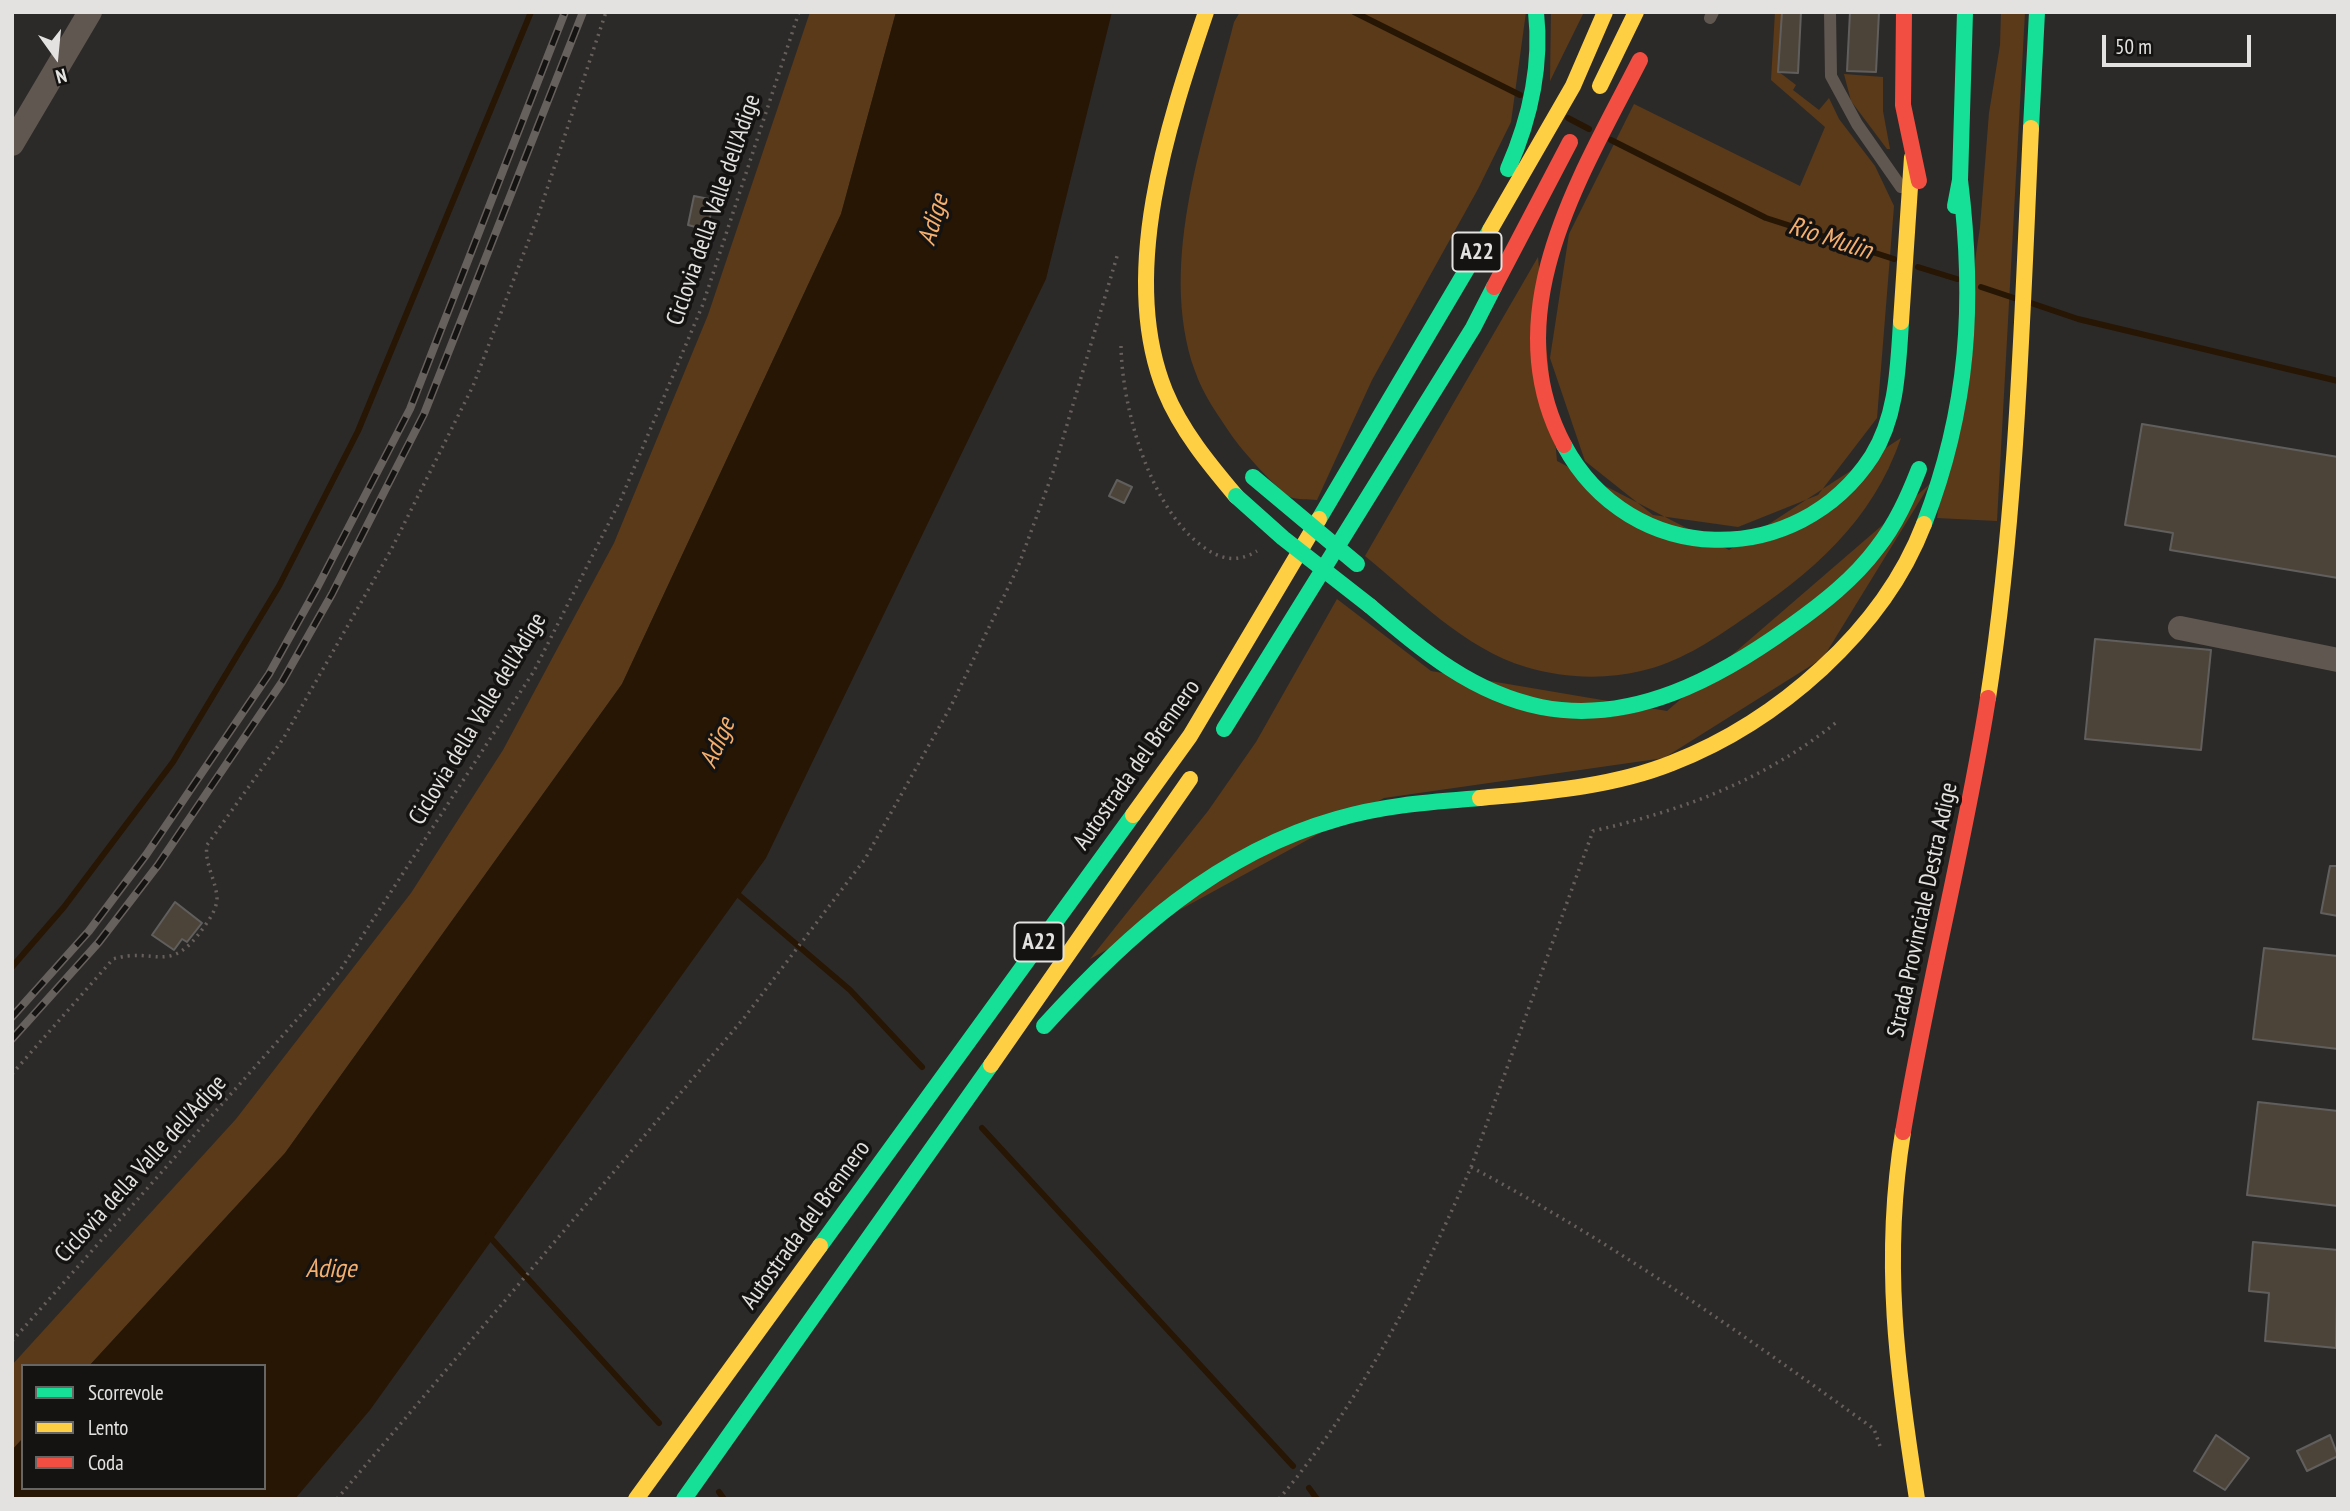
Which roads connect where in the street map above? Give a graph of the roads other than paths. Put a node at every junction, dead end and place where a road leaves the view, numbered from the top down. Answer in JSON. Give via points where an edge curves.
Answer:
{"nodes":[{"id":1,"x":90,"y":12,"type":"edge"},
{"id":2,"x":1206,"y":12,"type":"edge"},
{"id":3,"x":1535,"y":12,"type":"edge"},
{"id":4,"x":1605,"y":12,"type":"edge"},
{"id":5,"x":1636,"y":12,"type":"edge"},
{"id":6,"x":1830,"y":12,"type":"edge"},
{"id":7,"x":1904,"y":12,"type":"edge"},
{"id":8,"x":1965,"y":12,"type":"edge"},
{"id":9,"x":2037,"y":12,"type":"edge"},
{"id":10,"x":1649,"y":42,"type":"dead end"},
{"id":11,"x":1595,"y":97,"type":"dead end"},
{"id":12,"x":1581,"y":121,"type":"dead end"},
{"id":13,"x":12,"y":144,"type":"edge"},
{"id":14,"x":1912,"y":158,"type":"junction"},
{"id":15,"x":1960,"y":180,"type":"junction"},
{"id":16,"x":1908,"y":199,"type":"junction"},
{"id":17,"x":1927,"y":208,"type":"dead end"},
{"id":18,"x":1949,"y":240,"type":"dead end"},
{"id":19,"x":1410,"y":365,"type":"junction"},
{"id":20,"x":1927,"y":448,"type":"dead end"},
{"id":21,"x":1239,"y":460,"type":"dead end"},
{"id":22,"x":1366,"y":571,"type":"dead end"},
{"id":23,"x":2180,"y":628,"type":"dead end"},
{"id":24,"x":2338,"y":660,"type":"edge"},
{"id":25,"x":1212,"y":748,"type":"dead end"},
{"id":26,"x":1196,"y":770,"type":"dead end"},
{"id":27,"x":930,"y":1152,"type":"junction"},
{"id":28,"x":636,"y":1499,"type":"edge"},
{"id":29,"x":684,"y":1499,"type":"edge"},
{"id":30,"x":1917,"y":1499,"type":"edge"}],
"edges":[{"from":1,"to":13,"type":"street"},
{"from":2,"to":20,"type":"main road","bridge":true,"via":[[1185,71],[1165,153],[1148,258],[1146,308],[1152,349],[1170,403],[1192,441],[1236,496],[1424,652],[1463,677],[1500,696],[1545,708],[1591,710],[1652,702],[1685,691],[1725,671],[1788,628],[1858,571],[1895,524]]},
{"from":3,"to":19,"type":"main road","via":[[1540,51],[1537,72],[1510,165],[1459,256]]},
{"from":4,"to":19,"type":"main road","name":"Autostrada del Brennero","number":"A22","via":[[1544,139]]},
{"from":5,"to":11,"type":"main road"},
{"from":6,"to":16,"type":"lane","via":[[1831,76]]},
{"from":7,"to":14,"type":"main road","via":[[1903,105]]},
{"from":8,"to":15,"type":"main road"},
{"from":9,"to":30,"type":"main road","name":"Strada Provinciale Destra Adige","via":[[2000,619],[1978,759],[1920,1030],[1895,1181],[1891,1295]]},
{"from":10,"to":16,"type":"main road","via":[[1559,219],[1538,324],[1538,365],[1559,444],[1577,472],[1604,499],[1642,523],[1680,537],[1746,538],[1770,532],[1830,500],[1865,465],[1888,421],[1898,386]]},
{"from":12,"to":25,"type":"main road","name":"Autostrada del Brennero","number":"A22","via":[[1473,327]]},
{"from":14,"to":16,"type":"main road"},
{"from":14,"to":17,"type":"main road"},
{"from":15,"to":18,"type":"main road"},
{"from":15,"to":27,"type":"main road","via":[[1969,257],[1955,424],[1930,513],[1902,568],[1824,669],[1777,707],[1707,749],[1633,776],[1571,788],[1382,807],[1299,831],[1237,860],[1169,906],[1076,989]]},
{"from":19,"to":28,"type":"main road","name":"Autostrada del Brennero","number":"A22","via":[[1189,736]]},
{"from":21,"to":22,"type":"main road","bridge":true,"via":[[1253,477]]},
{"from":23,"to":24,"type":"street"},
{"from":26,"to":27,"type":"main road","number":"A22"},
{"from":27,"to":29,"type":"main road","number":"A22"}]}
